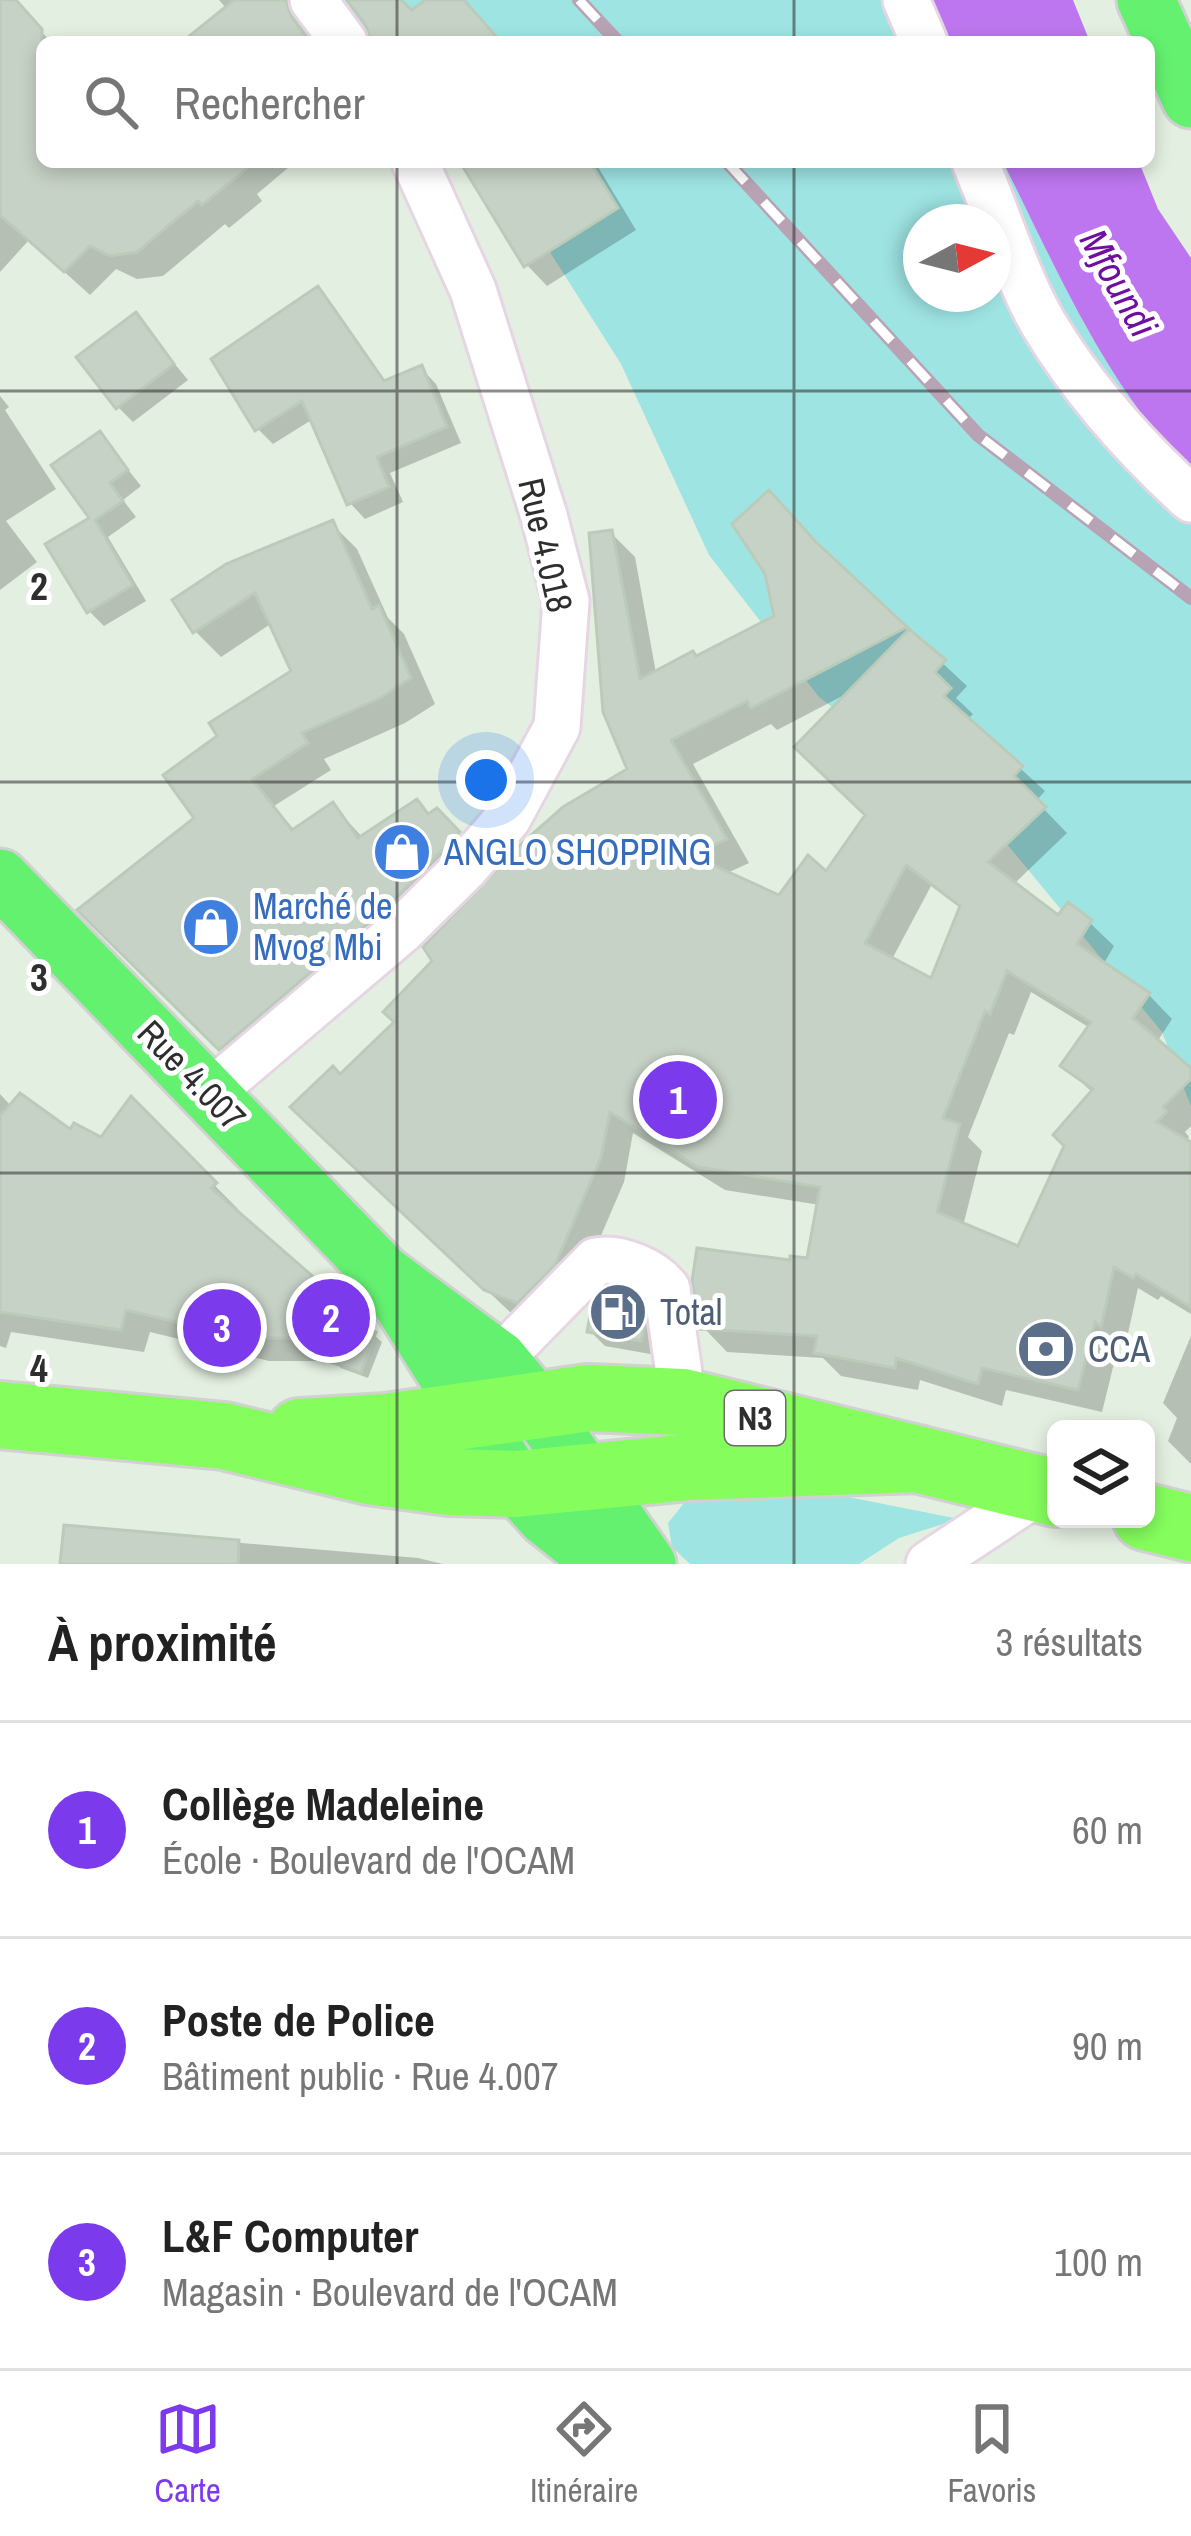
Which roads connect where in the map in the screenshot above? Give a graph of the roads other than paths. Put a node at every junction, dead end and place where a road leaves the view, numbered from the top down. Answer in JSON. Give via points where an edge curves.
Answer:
{"nodes":[{"id":1,"x":313,"y":0,"type":"edge"},
{"id":2,"x":906,"y":0,"type":"edge"},
{"id":3,"x":340,"y":36,"type":"edge"},
{"id":4,"x":921,"y":36,"type":"edge"},
{"id":5,"x":418,"y":168,"type":"edge"},
{"id":6,"x":978,"y":168,"type":"edge"},
{"id":7,"x":1191,"y":499,"type":"edge"},
{"id":8,"x":0,"y":878,"type":"edge"},
{"id":9,"x":210,"y":1093,"type":"junction"},
{"id":10,"x":523,"y":1394,"type":"junction"},
{"id":11,"x":683,"y":1402,"type":"junction"},
{"id":12,"x":0,"y":1414,"type":"edge"},
{"id":13,"x":224,"y":1436,"type":"junction"},
{"id":14,"x":919,"y":1459,"type":"junction"},
{"id":15,"x":603,"y":1478,"type":"junction"},
{"id":16,"x":516,"y":1484,"type":"junction"},
{"id":17,"x":1047,"y":1491,"type":"edge"},
{"id":18,"x":1047,"y":1492,"type":"edge"},
{"id":19,"x":1155,"y":1518,"type":"edge"},
{"id":20,"x":1191,"y":1528,"type":"edge"},
{"id":21,"x":605,"y":1564,"type":"edge"},
{"id":22,"x":647,"y":1564,"type":"edge"},
{"id":23,"x":929,"y":1564,"type":"edge"}],
"edges":[{"from":1,"to":3,"type":"street"},
{"from":2,"to":4,"type":"street"},
{"from":5,"to":9,"type":"street","name":"Rue 4.018","via":[[472,290],[566,601],[557,727],[508,818],[465,868]]},
{"from":6,"to":7,"type":"street","via":[[1042,320],[1119,428]]},
{"from":8,"to":9,"type":"main road","name":"Rue 4.007"},
{"from":9,"to":10,"type":"main road","name":"Rue 4.007","via":[[383,1274]]},
{"from":10,"to":11,"type":"highway","number":"N3"},
{"from":10,"to":11,"type":"street","via":[[596,1261],[610,1258],[658,1277],[667,1289]]},
{"from":10,"to":13,"type":"highway","number":"N3","via":[[387,1427]]},
{"from":10,"to":15,"type":"main road","name":"Rue 4.007"},
{"from":10,"to":16,"type":"main road","name":"Rue 4.007"},
{"from":11,"to":14,"type":"highway","number":"N3"},
{"from":12,"to":13,"type":"highway","number":"N3"},
{"from":13,"to":16,"type":"highway","number":"N3","via":[[369,1471]]},
{"from":14,"to":15,"type":"highway","number":"N3"},
{"from":14,"to":17,"type":"highway","number":"N3"},
{"from":15,"to":16,"type":"highway","number":"N3"},
{"from":15,"to":22,"type":"main road","name":"Rue 4.007"},
{"from":16,"to":21,"type":"main road","name":"Rue 4.007"},
{"from":18,"to":23,"type":"street"},
{"from":19,"to":20,"type":"highway"}]}
